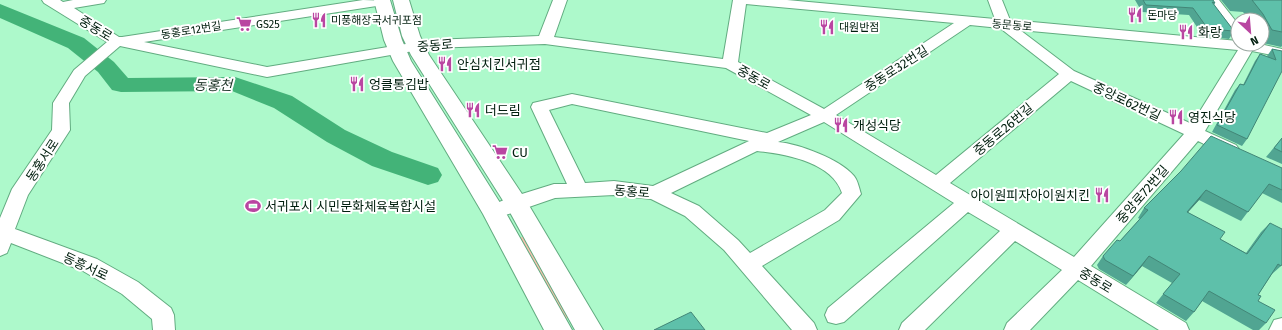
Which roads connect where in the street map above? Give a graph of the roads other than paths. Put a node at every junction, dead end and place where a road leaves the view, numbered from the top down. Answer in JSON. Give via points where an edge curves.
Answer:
{"nodes":[{"id":1,"x":99,"y":0,"type":"edge"},
{"id":2,"x":389,"y":0,"type":"edge"},
{"id":3,"x":560,"y":0,"type":"edge"},
{"id":4,"x":741,"y":0,"type":"edge"},
{"id":5,"x":995,"y":0,"type":"edge"},
{"id":6,"x":1212,"y":0,"type":"edge"},
{"id":7,"x":55,"y":3,"type":"edge"},
{"id":8,"x":967,"y":21,"type":"junction"},
{"id":9,"x":1230,"y":23,"type":"edge"},
{"id":10,"x":1004,"y":24,"type":"junction"},
{"id":11,"x":545,"y":40,"type":"junction"},
{"id":12,"x":1230,"y":40,"type":"edge"},
{"id":13,"x":118,"y":41,"type":"junction"},
{"id":14,"x":406,"y":48,"type":"junction"},
{"id":15,"x":1270,"y":49,"type":"edge"},
{"id":16,"x":1238,"y":52,"type":"edge"},
{"id":17,"x":1282,"y":52,"type":"edge"},
{"id":18,"x":730,"y":64,"type":"junction"},
{"id":19,"x":1069,"y":74,"type":"junction"},
{"id":20,"x":824,"y":116,"type":"junction"},
{"id":21,"x":1196,"y":133,"type":"junction"},
{"id":22,"x":761,"y":142,"type":"junction"},
{"id":23,"x":1246,"y":156,"type":"edge"},
{"id":24,"x":937,"y":184,"type":"junction"},
{"id":25,"x":579,"y":190,"type":"junction"},
{"id":26,"x":655,"y":193,"type":"junction"},
{"id":27,"x":967,"y":202,"type":"junction"},
{"id":28,"x":516,"y":203,"type":"junction"},
{"id":29,"x":494,"y":212,"type":"junction"},
{"id":30,"x":1014,"y":230,"type":"junction"},
{"id":31,"x":1,"y":237,"type":"edge"},
{"id":32,"x":748,"y":264,"type":"junction"},
{"id":33,"x":1077,"y":268,"type":"junction"},
{"id":34,"x":836,"y":315,"type":"dead end"},
{"id":35,"x":164,"y":322,"type":"edge"},
{"id":36,"x":1282,"y":327,"type":"edge"},
{"id":37,"x":558,"y":330,"type":"edge"},
{"id":38,"x":589,"y":330,"type":"edge"},
{"id":39,"x":806,"y":330,"type":"edge"},
{"id":40,"x":910,"y":330,"type":"edge"},
{"id":41,"x":1015,"y":330,"type":"edge"},
{"id":42,"x":1178,"y":330,"type":"edge"},
{"id":43,"x":1280,"y":330,"type":"edge"}],
"edges":[{"from":1,"to":7,"type":"street"},
{"from":2,"to":13,"type":"street","name":"동홍로12번길"},
{"from":2,"to":14,"type":"main road","via":[[392,40]]},
{"from":3,"to":11,"type":"street"},
{"from":4,"to":8,"type":"street","name":"동문동로"},
{"from":4,"to":18,"type":"street"},
{"from":5,"to":10,"type":"street"},
{"from":6,"to":9,"type":"street"},
{"from":7,"to":13,"type":"street","name":"중동로"},
{"from":8,"to":10,"type":"street","name":"동문동로"},
{"from":8,"to":20,"type":"street","name":"중동로32번길"},
{"from":10,"to":12,"type":"street","name":"동문동로"},
{"from":10,"to":19,"type":"street","name":"중앙로62번길"},
{"from":11,"to":14,"type":"street","name":"중동로","via":[[430,44]]},
{"from":11,"to":18,"type":"street","name":"중동로"},
{"from":13,"to":14,"type":"street","name":"중동로","via":[[267,72]]},
{"from":13,"to":31,"type":"street","name":"동홍서로","via":[[79,73],[60,103],[61,130],[19,194]]},
{"from":14,"to":28,"type":"main road"},
{"from":14,"to":29,"type":"main road","via":[[416,85]]},
{"from":15,"to":17,"type":"street","name":"동문동로"},
{"from":16,"to":21,"type":"street","name":"중앙로72번길"},
{"from":18,"to":20,"type":"street","name":"중동로"},
{"from":19,"to":21,"type":"street","name":"중앙로62번길"},
{"from":19,"to":24,"type":"street","name":"중동로26번길"},
{"from":20,"to":22,"type":"street"},
{"from":20,"to":24,"type":"street","name":"중동로"},
{"from":21,"to":23,"type":"street","name":"중앙로62번길"},
{"from":21,"to":33,"type":"street","name":"중앙로72번길"},
{"from":22,"to":25,"type":"street","via":[[572,99],[539,107]]},
{"from":22,"to":26,"type":"street"},
{"from":22,"to":32,"type":"street","via":[[789,149],[825,163],[847,180],[852,194],[832,215]]},
{"from":24,"to":27,"type":"street","name":"중동로"},
{"from":25,"to":26,"type":"street","name":"동홍로","via":[[614,188]]},
{"from":25,"to":28,"type":"street","name":"동홍로","via":[[554,191]]},
{"from":26,"to":32,"type":"street","name":"동홍로","via":[[692,211],[732,246]]},
{"from":27,"to":30,"type":"street","name":"중동로"},
{"from":27,"to":34,"type":"street"},
{"from":28,"to":29,"type":"street","name":"동홍로"},
{"from":28,"to":38,"type":"main road"},
{"from":29,"to":37,"type":"main road"},
{"from":30,"to":33,"type":"street","name":"중동로"},
{"from":30,"to":40,"type":"street"},
{"from":31,"to":35,"type":"street","name":"동흥서로","via":[[90,265],[130,288]]},
{"from":32,"to":39,"type":"street","name":"동홍로"},
{"from":33,"to":41,"type":"street","name":"중앙로72번길"},
{"from":33,"to":42,"type":"street","name":"중동로"},
{"from":36,"to":43,"type":"street"}]}
